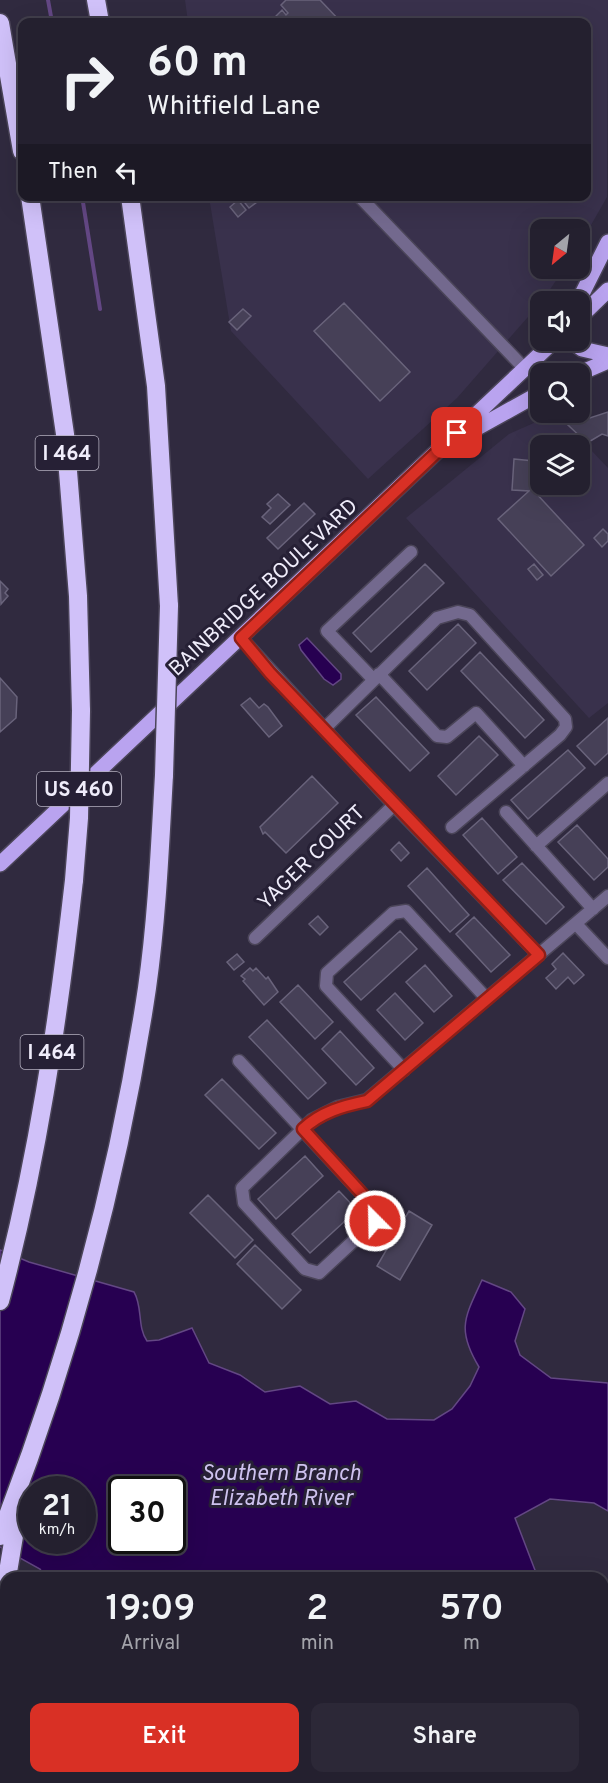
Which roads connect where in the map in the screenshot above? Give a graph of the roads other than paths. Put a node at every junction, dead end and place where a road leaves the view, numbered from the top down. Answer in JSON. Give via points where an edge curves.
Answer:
{"nodes":[{"id":1,"x":96,"y":0,"type":"edge"},
{"id":2,"x":99,"y":18,"type":"edge"},
{"id":3,"x":0,"y":23,"type":"edge"},
{"id":4,"x":18,"y":128,"type":"edge"},
{"id":5,"x":31,"y":201,"type":"edge"},
{"id":6,"x":131,"y":201,"type":"edge"},
{"id":7,"x":364,"y":201,"type":"edge"},
{"id":8,"x":608,"y":242,"type":"edge"},
{"id":9,"x":608,"y":290,"type":"edge"},
{"id":10,"x":584,"y":291,"type":"edge"},
{"id":11,"x":590,"y":307,"type":"edge"},
{"id":12,"x":544,"y":351,"type":"edge"},
{"id":13,"x":590,"y":351,"type":"edge"},
{"id":14,"x":608,"y":355,"type":"edge"},
{"id":15,"x":608,"y":361,"type":"edge"},
{"id":16,"x":525,"y":369,"type":"junction"},
{"id":17,"x":590,"y":369,"type":"edge"},
{"id":18,"x":530,"y":399,"type":"edge"},
{"id":19,"x":440,"y":449,"type":"junction"},
{"id":20,"x":411,"y":552,"type":"dead end"},
{"id":21,"x":241,"y":638,"type":"junction"},
{"id":22,"x":376,"y":677,"type":"junction"},
{"id":23,"x":324,"y":729,"type":"junction"},
{"id":24,"x":524,"y":765,"type":"junction"},
{"id":25,"x":608,"y":783,"type":"edge"},
{"id":26,"x":394,"y":805,"type":"junction"},
{"id":27,"x":506,"y":812,"type":"dead end"},
{"id":28,"x":452,"y":827,"type":"dead end"},
{"id":29,"x":536,"y":846,"type":"junction"},
{"id":30,"x":0,"y":864,"type":"edge"},
{"id":31,"x":608,"y":896,"type":"edge"},
{"id":32,"x":593,"y":909,"type":"junction"},
{"id":33,"x":576,"y":924,"type":"junction"},
{"id":34,"x":255,"y":938,"type":"dead end"},
{"id":35,"x":539,"y":955,"type":"junction"},
{"id":36,"x":608,"y":958,"type":"edge"},
{"id":37,"x":487,"y":999,"type":"junction"},
{"id":38,"x":239,"y":1061,"type":"dead end"},
{"id":39,"x":404,"y":1070,"type":"junction"},
{"id":40,"x":303,"y":1129,"type":"junction"},
{"id":41,"x":0,"y":1301,"type":"edge"},
{"id":42,"x":25,"y":1472,"type":"junction"},
{"id":43,"x":0,"y":1536,"type":"edge"},
{"id":44,"x":8,"y":1572,"type":"edge"}],
"edges":[{"from":1,"to":2,"type":"highway"},
{"from":3,"to":4,"type":"highway"},
{"from":5,"to":41,"type":"highway","number":"I 464","bridge":true,"via":[[65,434],[78,596],[79,818],[50,1066]]},
{"from":6,"to":42,"type":"highway","bridge":true,"via":[[156,386],[170,606],[164,775],[147,986],[123,1123],[95,1242]]},
{"from":7,"to":16,"type":"street"},
{"from":8,"to":10,"type":"main road"},
{"from":9,"to":11,"type":"main road"},
{"from":12,"to":16,"type":"main road","name":"BAINBRIDGE BOULEVARD","number":"US 460"},
{"from":13,"to":14,"type":"main road"},
{"from":15,"to":17,"type":"main road"},
{"from":16,"to":19,"type":"main road","name":"BAINBRIDGE BOULEVARD","number":"US 460"},
{"from":18,"to":19,"type":"main road","number":"US 460"},
{"from":19,"to":21,"type":"main road","name":"BAINBRIDGE BOULEVARD","number":"US 460"},
{"from":20,"to":22,"type":"street","via":[[327,631]]},
{"from":21,"to":23,"type":"street"},
{"from":21,"to":30,"type":"main road","name":"BAINBRIDGE BOULEVARD","number":"US 460"},
{"from":22,"to":23,"type":"street"},
{"from":22,"to":24,"type":"street","via":[[437,736],[447,737],[476,713]]},
{"from":22,"to":24,"type":"street","via":[[437,618],[458,612],[470,615],[565,719],[566,727],[560,735]]},
{"from":23,"to":26,"type":"street"},
{"from":24,"to":28,"type":"street"},
{"from":25,"to":29,"type":"street"},
{"from":26,"to":34,"type":"street","name":"YAGER COURT"},
{"from":26,"to":35,"type":"street"},
{"from":27,"to":29,"type":"street"},
{"from":29,"to":32,"type":"street"},
{"from":31,"to":32,"type":"street"},
{"from":32,"to":33,"type":"street"},
{"from":33,"to":35,"type":"street"},
{"from":33,"to":36,"type":"street"},
{"from":35,"to":37,"type":"street"},
{"from":37,"to":39,"type":"street"},
{"from":37,"to":39,"type":"street","via":[[406,911],[393,913],[327,973],[326,986]]},
{"from":38,"to":40,"type":"street"},
{"from":39,"to":40,"type":"street","via":[[367,1101],[338,1107]]},
{"from":40,"to":40,"type":"street","via":[[242,1188],[244,1203],[306,1269],[319,1273],[375,1221],[375,1208]]},
{"from":42,"to":43,"type":"highway"},
{"from":42,"to":44,"type":"highway"}]}
